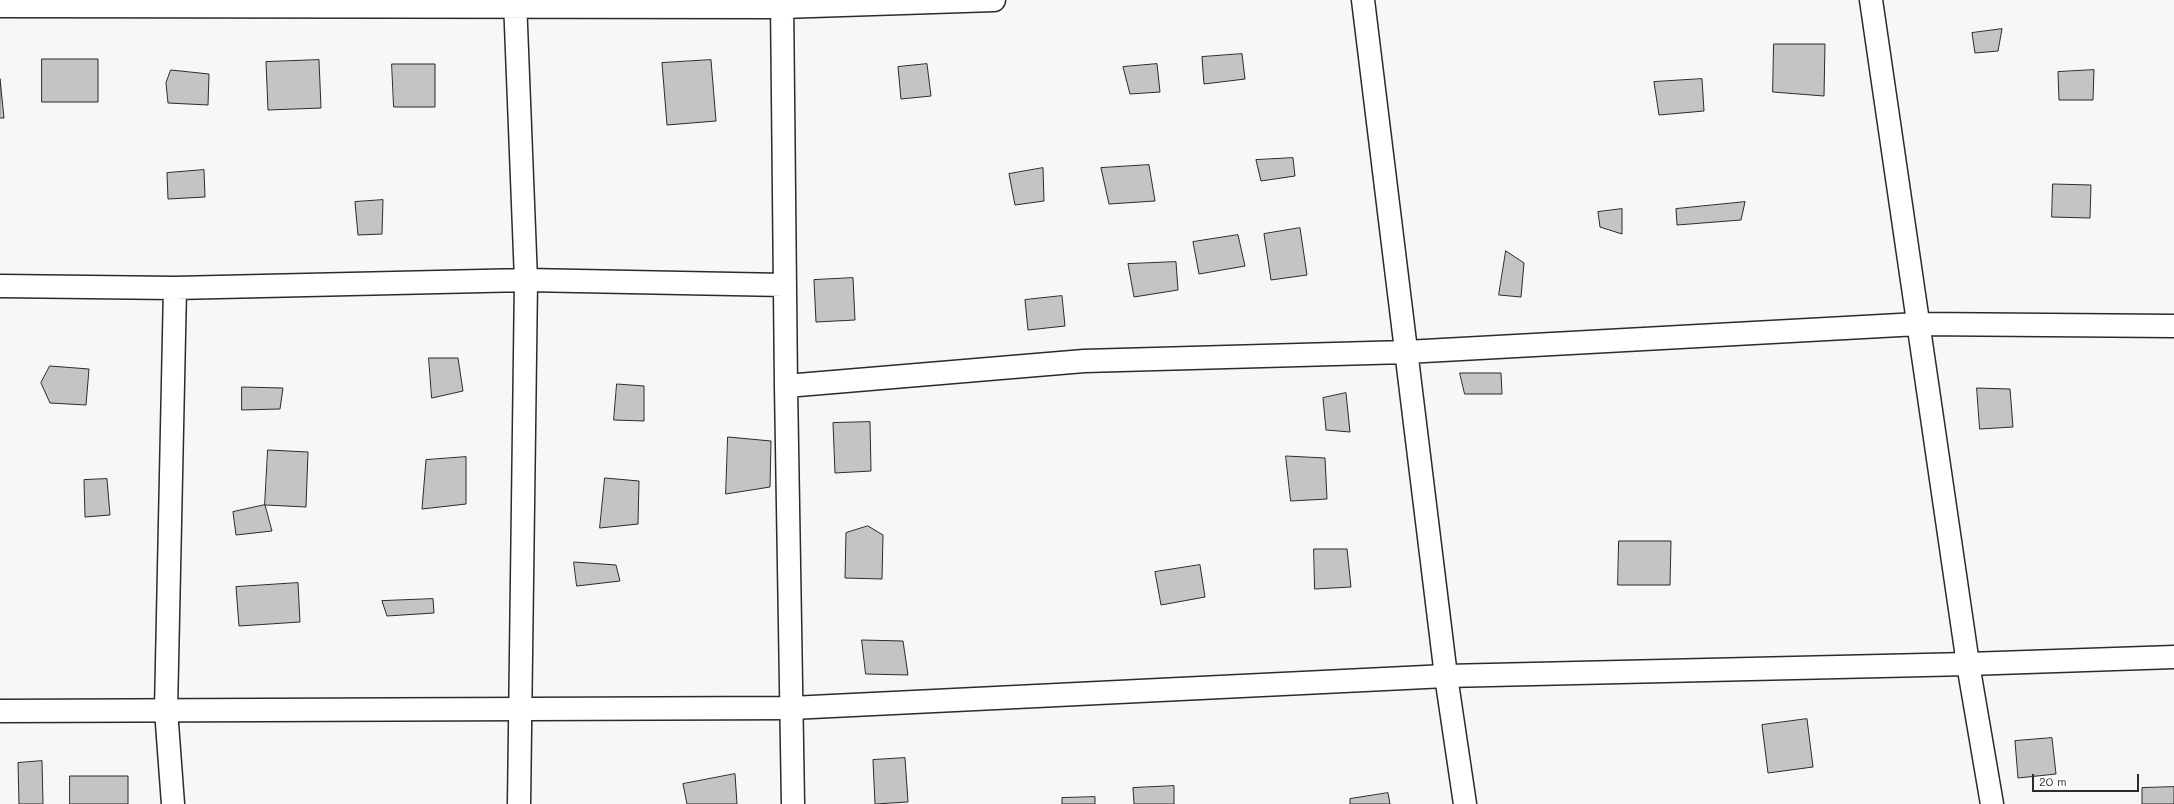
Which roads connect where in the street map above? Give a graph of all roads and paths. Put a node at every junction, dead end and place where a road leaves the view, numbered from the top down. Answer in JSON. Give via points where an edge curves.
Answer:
{"nodes":[{"id":1,"x":994,"y":0,"type":"edge"},
{"id":2,"x":1363,"y":0,"type":"edge"},
{"id":3,"x":1871,"y":0,"type":"edge"},
{"id":4,"x":782,"y":3,"type":"edge"},
{"id":5,"x":515,"y":4,"type":"edge"},
{"id":6,"x":0,"y":6,"type":"edge"},
{"id":7,"x":526,"y":280,"type":"junction"},
{"id":8,"x":784,"y":285,"type":"junction"},
{"id":9,"x":0,"y":286,"type":"edge"},
{"id":10,"x":175,"y":288,"type":"junction"},
{"id":11,"x":1918,"y":324,"type":"junction"},
{"id":12,"x":2174,"y":326,"type":"edge"},
{"id":13,"x":1406,"y":352,"type":"junction"},
{"id":14,"x":786,"y":386,"type":"junction"},
{"id":15,"x":2174,"y":657,"type":"edge"},
{"id":16,"x":1968,"y":664,"type":"junction"},
{"id":17,"x":1446,"y":676,"type":"junction"},
{"id":18,"x":791,"y":708,"type":"junction"},
{"id":19,"x":521,"y":709,"type":"junction"},
{"id":20,"x":166,"y":710,"type":"junction"},
{"id":21,"x":0,"y":711,"type":"edge"},
{"id":22,"x":173,"y":804,"type":"edge"},
{"id":23,"x":519,"y":804,"type":"edge"},
{"id":24,"x":793,"y":804,"type":"edge"},
{"id":25,"x":1465,"y":804,"type":"edge"},
{"id":26,"x":1992,"y":804,"type":"edge"}],
"edges":[{"from":1,"to":4,"type":"street"},
{"from":2,"to":13,"type":"street"},
{"from":3,"to":11,"type":"street"},
{"from":4,"to":5,"type":"street"},
{"from":4,"to":8,"type":"street"},
{"from":5,"to":6,"type":"street"},
{"from":5,"to":7,"type":"street"},
{"from":7,"to":8,"type":"street"},
{"from":7,"to":10,"type":"street"},
{"from":7,"to":19,"type":"street"},
{"from":8,"to":14,"type":"street"},
{"from":9,"to":10,"type":"street"},
{"from":10,"to":20,"type":"street"},
{"from":11,"to":12,"type":"street"},
{"from":11,"to":13,"type":"street"},
{"from":11,"to":16,"type":"street"},
{"from":13,"to":14,"type":"street","via":[[1084,361]]},
{"from":13,"to":17,"type":"street"},
{"from":14,"to":18,"type":"street"},
{"from":15,"to":16,"type":"street"},
{"from":16,"to":17,"type":"street"},
{"from":16,"to":26,"type":"street"},
{"from":17,"to":18,"type":"street"},
{"from":17,"to":25,"type":"street"},
{"from":18,"to":19,"type":"street"},
{"from":18,"to":24,"type":"street"},
{"from":19,"to":20,"type":"street"},
{"from":19,"to":23,"type":"street"},
{"from":20,"to":21,"type":"street"},
{"from":20,"to":22,"type":"street"}]}
